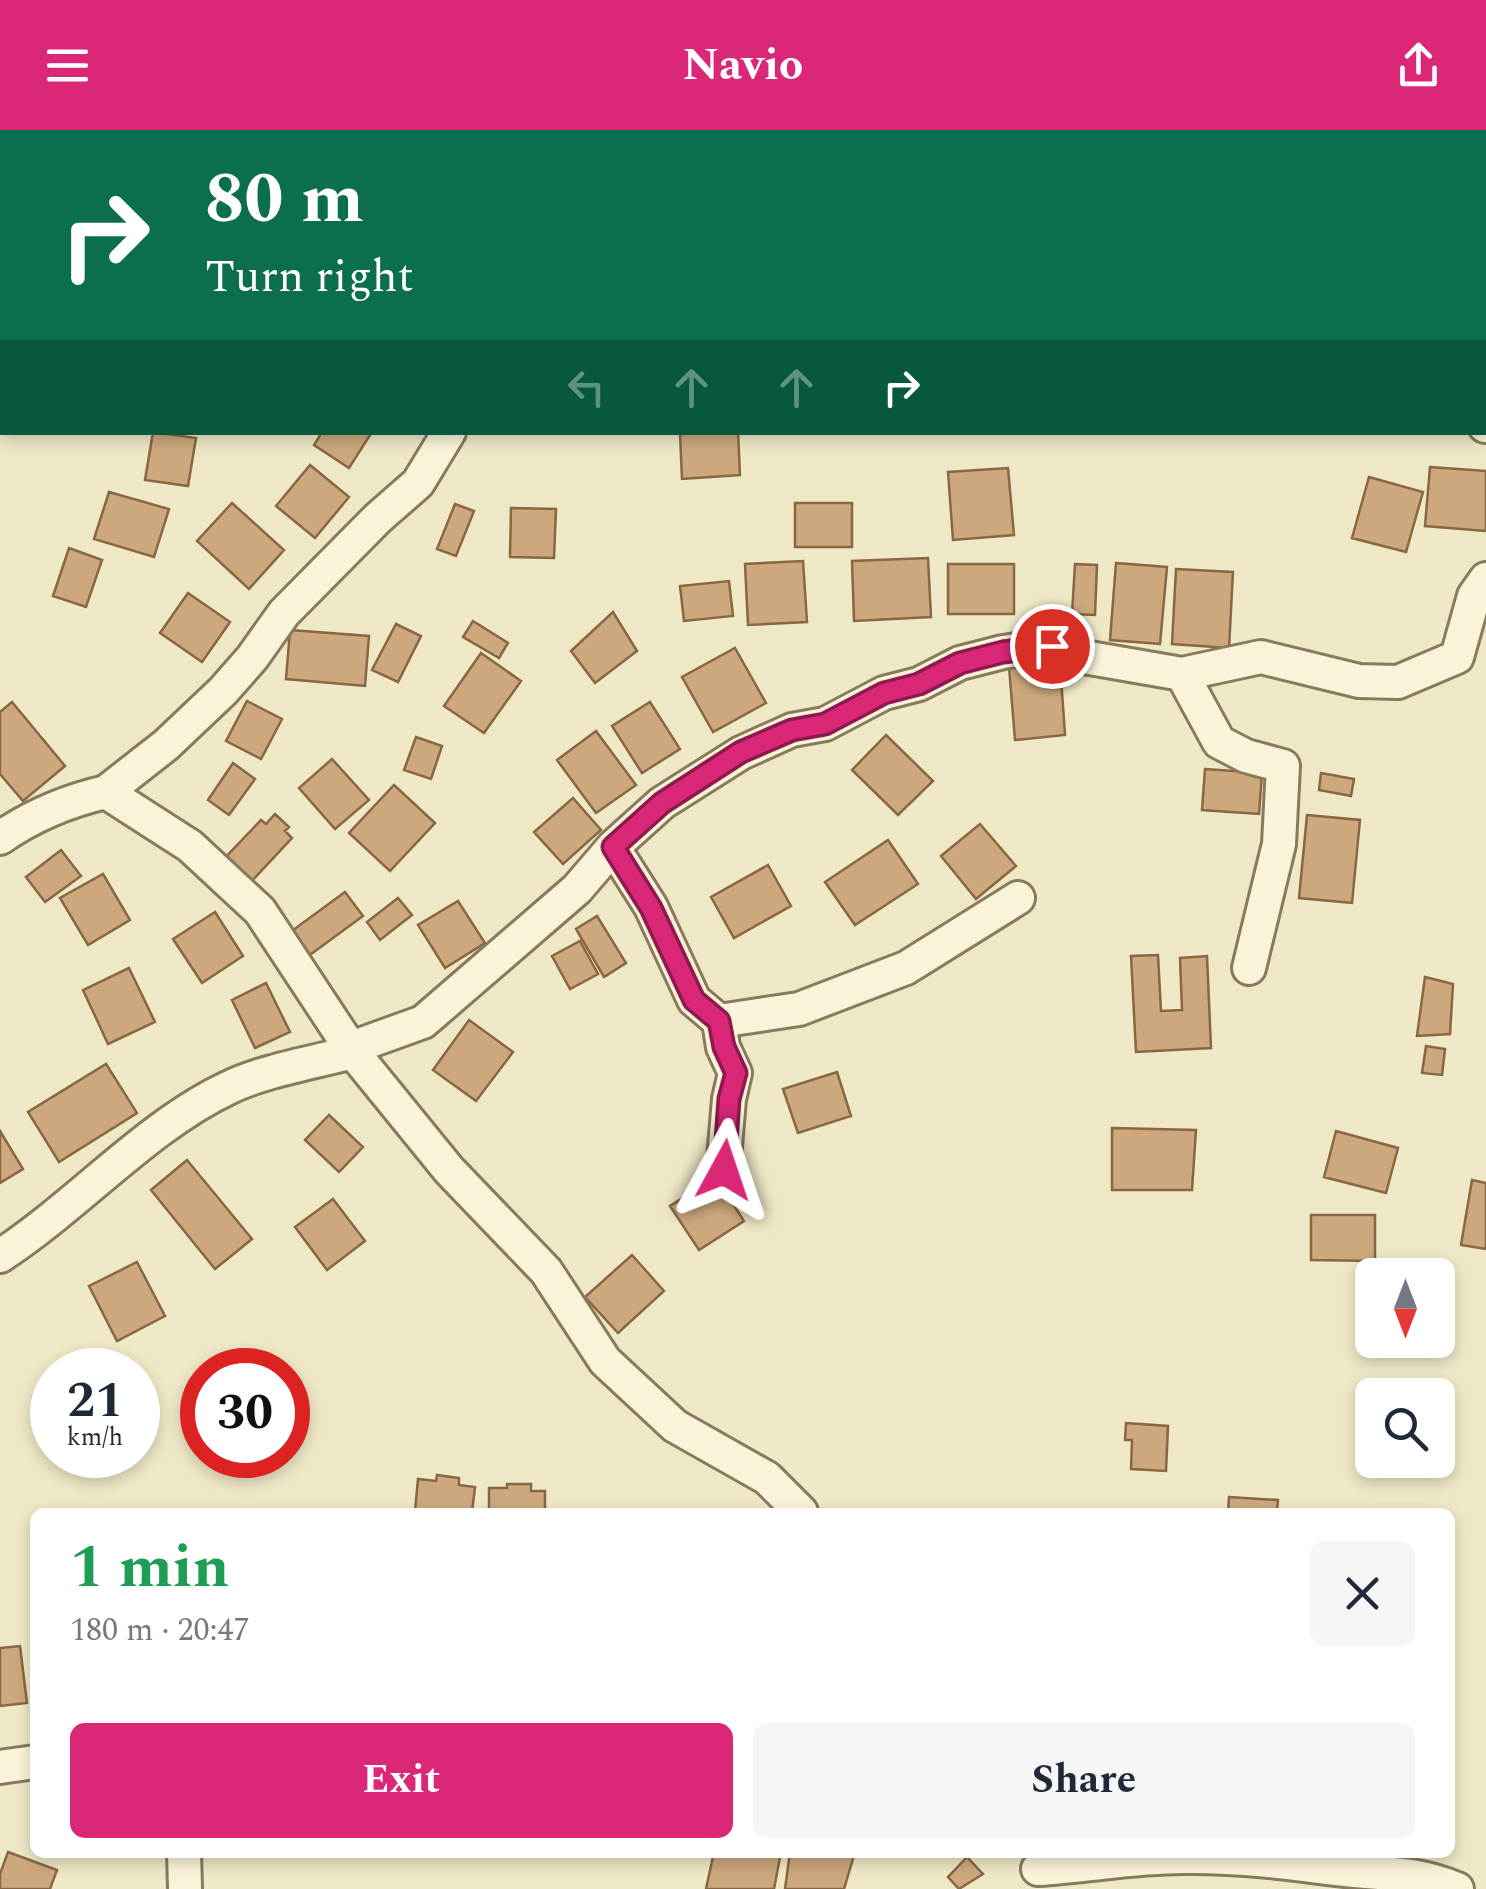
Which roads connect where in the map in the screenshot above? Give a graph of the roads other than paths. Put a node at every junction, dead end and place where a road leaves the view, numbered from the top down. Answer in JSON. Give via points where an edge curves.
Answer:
{"nodes":[{"id":1,"x":447,"y":435,"type":"edge"},
{"id":2,"x":1486,"y":580,"type":"edge"},
{"id":3,"x":1182,"y":674,"type":"junction"},
{"id":4,"x":106,"y":792,"type":"junction"},
{"id":5,"x":0,"y":838,"type":"edge"},
{"id":6,"x":613,"y":847,"type":"junction"},
{"id":7,"x":1018,"y":898,"type":"dead end"},
{"id":8,"x":1249,"y":968,"type":"dead end"},
{"id":9,"x":719,"y":1021,"type":"junction"},
{"id":10,"x":353,"y":1052,"type":"junction"},
{"id":11,"x":724,"y":1170,"type":"dead end"},
{"id":12,"x":0,"y":1256,"type":"edge"},
{"id":13,"x":797,"y":1508,"type":"edge"},
{"id":14,"x":30,"y":1763,"type":"edge"},
{"id":15,"x":0,"y":1767,"type":"edge"},
{"id":16,"x":184,"y":1858,"type":"edge"},
{"id":17,"x":1160,"y":1858,"type":"edge"},
{"id":18,"x":1225,"y":1858,"type":"edge"},
{"id":19,"x":1031,"y":1870,"type":"edge"},
{"id":20,"x":185,"y":1888,"type":"edge"},
{"id":21,"x":1457,"y":1889,"type":"edge"}],
"edges":[{"from":1,"to":4,"type":"street","via":[[418,483],[284,613],[223,691]]},
{"from":2,"to":3,"type":"street","via":[[1474,596],[1457,657],[1398,682],[1359,681],[1260,658]]},
{"from":3,"to":6,"type":"street","via":[[1052,646],[960,663],[825,724],[741,752],[662,803]]},
{"from":3,"to":8,"type":"street","via":[[1219,742],[1284,766],[1279,844]]},
{"from":4,"to":5,"type":"street","via":[[71,800]]},
{"from":4,"to":10,"type":"street","via":[[190,846],[260,910]]},
{"from":6,"to":9,"type":"street","via":[[651,908],[694,1000]]},
{"from":6,"to":10,"type":"street","via":[[576,889],[423,1022]]},
{"from":7,"to":9,"type":"street","via":[[906,968],[799,1009]]},
{"from":9,"to":11,"type":"street","via":[[736,1073]]},
{"from":10,"to":12,"type":"street","via":[[231,1086],[181,1113]]},
{"from":10,"to":13,"type":"street","via":[[449,1170],[546,1271],[605,1361],[675,1426],[766,1478]]},
{"from":14,"to":15,"type":"street"},
{"from":16,"to":20,"type":"street"},
{"from":17,"to":19,"type":"street"},
{"from":18,"to":21,"type":"street","via":[[1389,1871]]}]}
